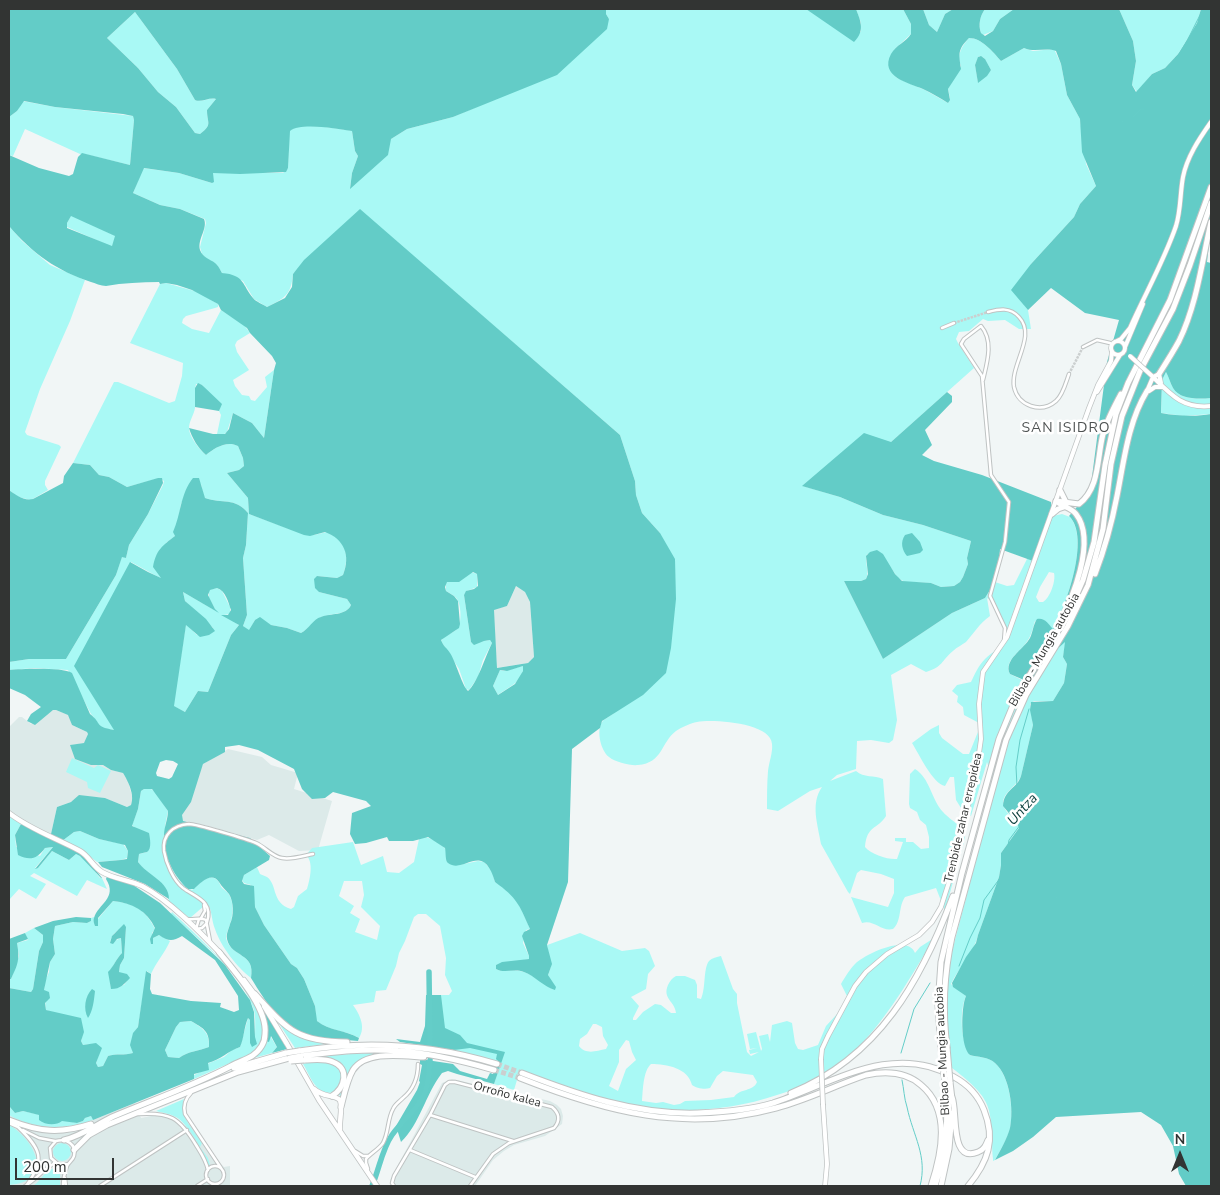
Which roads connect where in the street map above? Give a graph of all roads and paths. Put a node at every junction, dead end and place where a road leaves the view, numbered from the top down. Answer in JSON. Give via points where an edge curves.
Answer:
{"nodes":[{"id":1,"x":1211,"y":122,"type":"edge"},
{"id":2,"x":1211,"y":187,"type":"edge"},
{"id":3,"x":1211,"y":203,"type":"edge"},
{"id":4,"x":1211,"y":222,"type":"edge"},
{"id":5,"x":1146,"y":294,"type":"junction"},
{"id":6,"x":988,"y":312,"type":"tunnel mouth"},
{"id":7,"x":954,"y":323,"type":"tunnel mouth"},
{"id":8,"x":942,"y":328,"type":"dead end"},
{"id":9,"x":1117,"y":341,"type":"junction"},
{"id":10,"x":1110,"y":343,"type":"dead end"},
{"id":11,"x":1083,"y":347,"type":"dead end"},
{"id":12,"x":1125,"y":347,"type":"junction"},
{"id":13,"x":1112,"y":351,"type":"junction"},
{"id":14,"x":1121,"y":354,"type":"junction"},
{"id":15,"x":1130,"y":356,"type":"junction"},
{"id":16,"x":1069,"y":374,"type":"tunnel mouth"},
{"id":17,"x":1159,"y":374,"type":"junction"},
{"id":18,"x":1152,"y":377,"type":"junction"},
{"id":19,"x":983,"y":380,"type":"junction"},
{"id":20,"x":1128,"y":383,"type":"junction"},
{"id":21,"x":1163,"y":387,"type":"junction"},
{"id":22,"x":1147,"y":392,"type":"junction"},
{"id":23,"x":1093,"y":398,"type":"junction"},
{"id":24,"x":1211,"y":406,"type":"edge"},
{"id":25,"x":1060,"y":490,"type":"junction"},
{"id":26,"x":1056,"y":501,"type":"junction"},
{"id":27,"x":1065,"y":504,"type":"junction"},
{"id":28,"x":1052,"y":514,"type":"junction"},
{"id":29,"x":1088,"y":585,"type":"junction"},
{"id":30,"x":1004,"y":643,"type":"junction"},
{"id":31,"x":1043,"y":653,"type":"junction"},
{"id":32,"x":9,"y":813,"type":"edge"},
{"id":33,"x":312,"y":854,"type":"dead end"},
{"id":34,"x":962,"y":872,"type":"junction"},
{"id":35,"x":204,"y":904,"type":"junction"},
{"id":36,"x":200,"y":918,"type":"junction"},
{"id":37,"x":185,"y":919,"type":"junction"},
{"id":38,"x":206,"y":923,"type":"junction"},
{"id":39,"x":196,"y":930,"type":"junction"},
{"id":40,"x":212,"y":945,"type":"junction"},
{"id":41,"x":219,"y":952,"type":"junction"},
{"id":42,"x":255,"y":994,"type":"junction"},
{"id":43,"x":404,"y":1046,"type":"junction"},
{"id":44,"x":944,"y":1048,"type":"junction"},
{"id":45,"x":302,"y":1056,"type":"junction"},
{"id":46,"x":289,"y":1058,"type":"junction"},
{"id":47,"x":459,"y":1060,"type":"junction"},
{"id":48,"x":418,"y":1064,"type":"dead end"},
{"id":49,"x":225,"y":1074,"type":"junction"},
{"id":50,"x":948,"y":1082,"type":"junction"},
{"id":51,"x":198,"y":1088,"type":"junction"},
{"id":52,"x":313,"y":1088,"type":"junction"},
{"id":53,"x":815,"y":1088,"type":"junction"},
{"id":54,"x":331,"y":1097,"type":"junction"},
{"id":55,"x":952,"y":1097,"type":"junction"},
{"id":56,"x":340,"y":1108,"type":"junction"},
{"id":57,"x":327,"y":1110,"type":"junction"},
{"id":58,"x":721,"y":1112,"type":"junction"},
{"id":59,"x":134,"y":1114,"type":"junction"},
{"id":60,"x":430,"y":1115,"type":"junction"},
{"id":61,"x":111,"y":1118,"type":"junction"},
{"id":62,"x":690,"y":1119,"type":"junction"},
{"id":63,"x":987,"y":1120,"type":"junction"},
{"id":64,"x":9,"y":1121,"type":"edge"},
{"id":65,"x":18,"y":1127,"type":"junction"},
{"id":66,"x":187,"y":1130,"type":"junction"},
{"id":67,"x":340,"y":1131,"type":"junction"},
{"id":68,"x":64,"y":1140,"type":"junction"},
{"id":69,"x":56,"y":1141,"type":"junction"},
{"id":70,"x":515,"y":1142,"type":"junction"},
{"id":71,"x":351,"y":1147,"type":"junction"},
{"id":72,"x":74,"y":1150,"type":"junction"},
{"id":73,"x":410,"y":1150,"type":"junction"},
{"id":74,"x":369,"y":1155,"type":"junction"},
{"id":75,"x":55,"y":1163,"type":"junction"},
{"id":76,"x":68,"y":1164,"type":"junction"},
{"id":77,"x":221,"y":1168,"type":"junction"},
{"id":78,"x":208,"y":1170,"type":"junction"},
{"id":79,"x":475,"y":1177,"type":"junction"},
{"id":80,"x":208,"y":1179,"type":"junction"},
{"id":81,"x":374,"y":1181,"type":"edge"},
{"id":82,"x":220,"y":1184,"type":"edge"},
{"id":83,"x":25,"y":1186,"type":"edge"},
{"id":84,"x":64,"y":1186,"type":"edge"},
{"id":85,"x":100,"y":1186,"type":"edge"},
{"id":86,"x":197,"y":1186,"type":"edge"},
{"id":87,"x":394,"y":1186,"type":"edge"},
{"id":88,"x":470,"y":1186,"type":"edge"},
{"id":89,"x":825,"y":1186,"type":"edge"},
{"id":90,"x":931,"y":1186,"type":"edge"},
{"id":91,"x":935,"y":1186,"type":"edge"},
{"id":92,"x":941,"y":1186,"type":"edge"},
{"id":93,"x":968,"y":1186,"type":"edge"}],
"edges":[{"from":1,"to":5,"type":"street","via":[[1186,166],[1176,226]]},
{"from":2,"to":20,"type":"highway","name":"Bilbao - Mungia autobia","via":[[1170,300]]},
{"from":3,"to":29,"type":"highway","name":"Bilbao - Mungia autobia","via":[[1173,309],[1140,371],[1122,416],[1111,464],[1101,536]]},
{"from":4,"to":17,"type":"highway","via":[[1186,324]]},
{"from":5,"to":9,"type":"street","via":[[1126,334]]},
{"from":5,"to":12,"type":"street"},
{"from":6,"to":16,"type":"street","via":[[1008,310],[1021,318],[1024,325],[1025,336],[1013,382],[1016,394],[1026,404],[1042,407],[1056,401]]},
{"from":7,"to":8,"type":"street"},
{"from":9,"to":12,"type":"street"},
{"from":9,"to":13,"type":"street","via":[[1111,346]]},
{"from":10,"to":11,"type":"street","via":[[1097,340]]},
{"from":12,"to":14,"type":"street"},
{"from":12,"to":15,"type":"street"},
{"from":13,"to":14,"type":"street"},
{"from":13,"to":23,"type":"street","via":[[1111,361]]},
{"from":14,"to":15,"type":"street"},
{"from":14,"to":23,"type":"street"},
{"from":15,"to":18,"type":"street","bridge":true},
{"from":17,"to":18,"type":"street"},
{"from":17,"to":21,"type":"street"},
{"from":18,"to":21,"type":"street"},
{"from":18,"to":22,"type":"street"},
{"from":19,"to":19,"type":"street","via":[[989,347],[986,332],[981,326],[961,344]]},
{"from":19,"to":30,"type":"street","via":[[991,475],[1009,502],[1005,542],[990,596],[1005,628]]},
{"from":20,"to":27,"type":"highway","via":[[1104,432],[1092,490],[1079,504]]},
{"from":20,"to":31,"type":"highway","name":"Bilbao - Mungia autobia","via":[[1110,435],[1094,542],[1084,580],[1067,617]]},
{"from":21,"to":22,"type":"street"},
{"from":21,"to":24,"type":"street","via":[[1187,405]]},
{"from":22,"to":29,"type":"highway","via":[[1129,437],[1108,537]]},
{"from":23,"to":25,"type":"street"},
{"from":25,"to":26,"type":"street","name":"Trenbide zahar errepidea"},
{"from":25,"to":27,"type":"highway"},
{"from":26,"to":27,"type":"highway"},
{"from":26,"to":28,"type":"street","name":"Trenbide zahar errepidea"},
{"from":27,"to":28,"type":"highway"},
{"from":27,"to":31,"type":"highway","via":[[1081,524],[1082,562],[1071,599]]},
{"from":28,"to":30,"type":"street","name":"Trenbide zahar errepidea"},
{"from":29,"to":44,"type":"highway","name":"Bilbao - Mungia autobia","via":[[1068,626],[1026,695],[1006,740],[952,937],[944,999]]},
{"from":30,"to":89,"type":"street","name":"Trenbide zahar errepidea","bridge":true,"via":[[985,667],[981,679],[978,760],[957,857],[941,907],[926,929],[866,972],[855,986],[822,1049],[828,1164]]},
{"from":31,"to":34,"type":"highway","name":"Bilbao - Mungia autobia","via":[[1007,717]]},
{"from":32,"to":37,"type":"main road","via":[[24,824],[83,852],[103,873],[146,889]]},
{"from":33,"to":35,"type":"street","via":[[284,859],[255,843],[190,824],[172,829],[166,835],[164,846],[172,874],[182,888],[196,895]]},
{"from":34,"to":44,"type":"highway","name":"Bilbao - Mungia autobia","via":[[941,962],[938,1005]]},
{"from":34,"to":58,"type":"highway","via":[[938,938],[915,981],[890,1018],[862,1049],[833,1072],[800,1090]]},
{"from":35,"to":36,"type":"street"},
{"from":35,"to":38,"type":"street","via":[[208,910]]},
{"from":36,"to":37,"type":"street"},
{"from":36,"to":38,"type":"street"},
{"from":36,"to":39,"type":"street"},
{"from":37,"to":39,"type":"main road"},
{"from":38,"to":39,"type":"street"},
{"from":38,"to":40,"type":"street"},
{"from":39,"to":40,"type":"main road"},
{"from":40,"to":41,"type":"main road"},
{"from":41,"to":42,"type":"main road"},
{"from":41,"to":49,"type":"highway","via":[[257,1005],[266,1033],[257,1052]]},
{"from":42,"to":43,"type":"highway","via":[[282,1024],[303,1037],[319,1041]]},
{"from":42,"to":52,"type":"main road"},
{"from":43,"to":45,"type":"highway","via":[[336,1046]]},
{"from":43,"to":47,"type":"highway","via":[[454,1054],[495,1067]]},
{"from":44,"to":50,"type":"highway","name":"Bilbao - Mungia autobia","bridge":true},
{"from":45,"to":46,"type":"highway","bridge":true},
{"from":45,"to":46,"type":"highway","bridge":true},
{"from":45,"to":47,"type":"highway","via":[[338,1051],[397,1051]]},
{"from":45,"to":54,"type":"highway","via":[[330,1060],[340,1066],[344,1074],[343,1086]]},
{"from":46,"to":49,"type":"highway"},
{"from":46,"to":49,"type":"highway"},
{"from":47,"to":56,"type":"highway","via":[[391,1055],[368,1058],[352,1072]]},
{"from":48,"to":74,"type":"street","via":[[414,1085],[394,1107],[383,1143]]},
{"from":49,"to":51,"type":"highway"},
{"from":49,"to":61,"type":"highway"},
{"from":50,"to":55,"type":"highway","name":"Bilbao - Mungia autobia"},
{"from":50,"to":91,"type":"highway","name":"Bilbao - Mungia autobia","via":[[944,1148]]},
{"from":51,"to":59,"type":"highway"},
{"from":51,"to":77,"type":"street","via":[[189,1094],[184,1110]]},
{"from":52,"to":54,"type":"main road"},
{"from":52,"to":57,"type":"main road"},
{"from":53,"to":58,"type":"highway","via":[[771,1103]]},
{"from":53,"to":62,"type":"highway","via":[[779,1104],[740,1114]]},
{"from":53,"to":63,"type":"highway","via":[[876,1065],[923,1065],[948,1073],[966,1085],[979,1099]]},
{"from":54,"to":56,"type":"main road","via":[[340,1100]]},
{"from":54,"to":57,"type":"main road","via":[[325,1102]]},
{"from":55,"to":63,"type":"highway","via":[[956,1110],[956,1139],[963,1150],[972,1153],[983,1149],[988,1140]]},
{"from":55,"to":92,"type":"highway","name":"Bilbao - Mungia autobia","via":[[950,1149]]},
{"from":56,"to":57,"type":"main road","via":[[334,1113]]},
{"from":56,"to":67,"type":"main road"},
{"from":57,"to":67,"type":"main road"},
{"from":58,"to":62,"type":"highway","via":[[682,1113],[628,1108],[521,1076],[555,1092],[605,1108],[647,1116]]},
{"from":59,"to":66,"type":"street","via":[[168,1116]]},
{"from":59,"to":72,"type":"highway","via":[[93,1132]]},
{"from":60,"to":70,"type":"street"},
{"from":60,"to":70,"type":"street","name":"Orroño kalea","via":[[445,1085],[452,1082],[556,1110],[559,1117],[554,1128]]},
{"from":60,"to":73,"type":"street"},
{"from":61,"to":64,"type":"highway","via":[[61,1131]]},
{"from":61,"to":68,"type":"highway"},
{"from":62,"to":90,"type":"highway","via":[[734,1117],[764,1111],[876,1072],[897,1073],[923,1086],[933,1098],[939,1114],[940,1146]]},
{"from":63,"to":93,"type":"highway","via":[[990,1133],[987,1155],[981,1170]]},
{"from":64,"to":65,"type":"street"},
{"from":65,"to":69,"type":"street","via":[[39,1138]]},
{"from":65,"to":83,"type":"street","via":[[34,1146],[38,1160],[36,1174]]},
{"from":66,"to":78,"type":"street","via":[[206,1160]]},
{"from":66,"to":85,"type":"street"},
{"from":67,"to":71,"type":"main road"},
{"from":68,"to":69,"type":"street"},
{"from":68,"to":72,"type":"street","via":[[70,1142]]},
{"from":69,"to":75,"type":"street","via":[[49,1152]]},
{"from":70,"to":79,"type":"street","name":"Orroño kalea","via":[[493,1154]]},
{"from":71,"to":74,"type":"street","via":[[361,1156]]},
{"from":71,"to":81,"type":"main road"},
{"from":72,"to":76,"type":"street","via":[[73,1159]]},
{"from":73,"to":79,"type":"street"},
{"from":73,"to":87,"type":"street","via":[[393,1179]]},
{"from":74,"to":81,"type":"street","via":[[366,1163]]},
{"from":75,"to":76,"type":"street"},
{"from":75,"to":83,"type":"street"},
{"from":76,"to":84,"type":"street"},
{"from":77,"to":78,"type":"street","via":[[215,1166]]},
{"from":77,"to":82,"type":"street","via":[[224,1175]]},
{"from":78,"to":80,"type":"street"},
{"from":79,"to":88,"type":"street","name":"Orroño kalea"},
{"from":80,"to":82,"type":"street"},
{"from":80,"to":86,"type":"street"}]}
